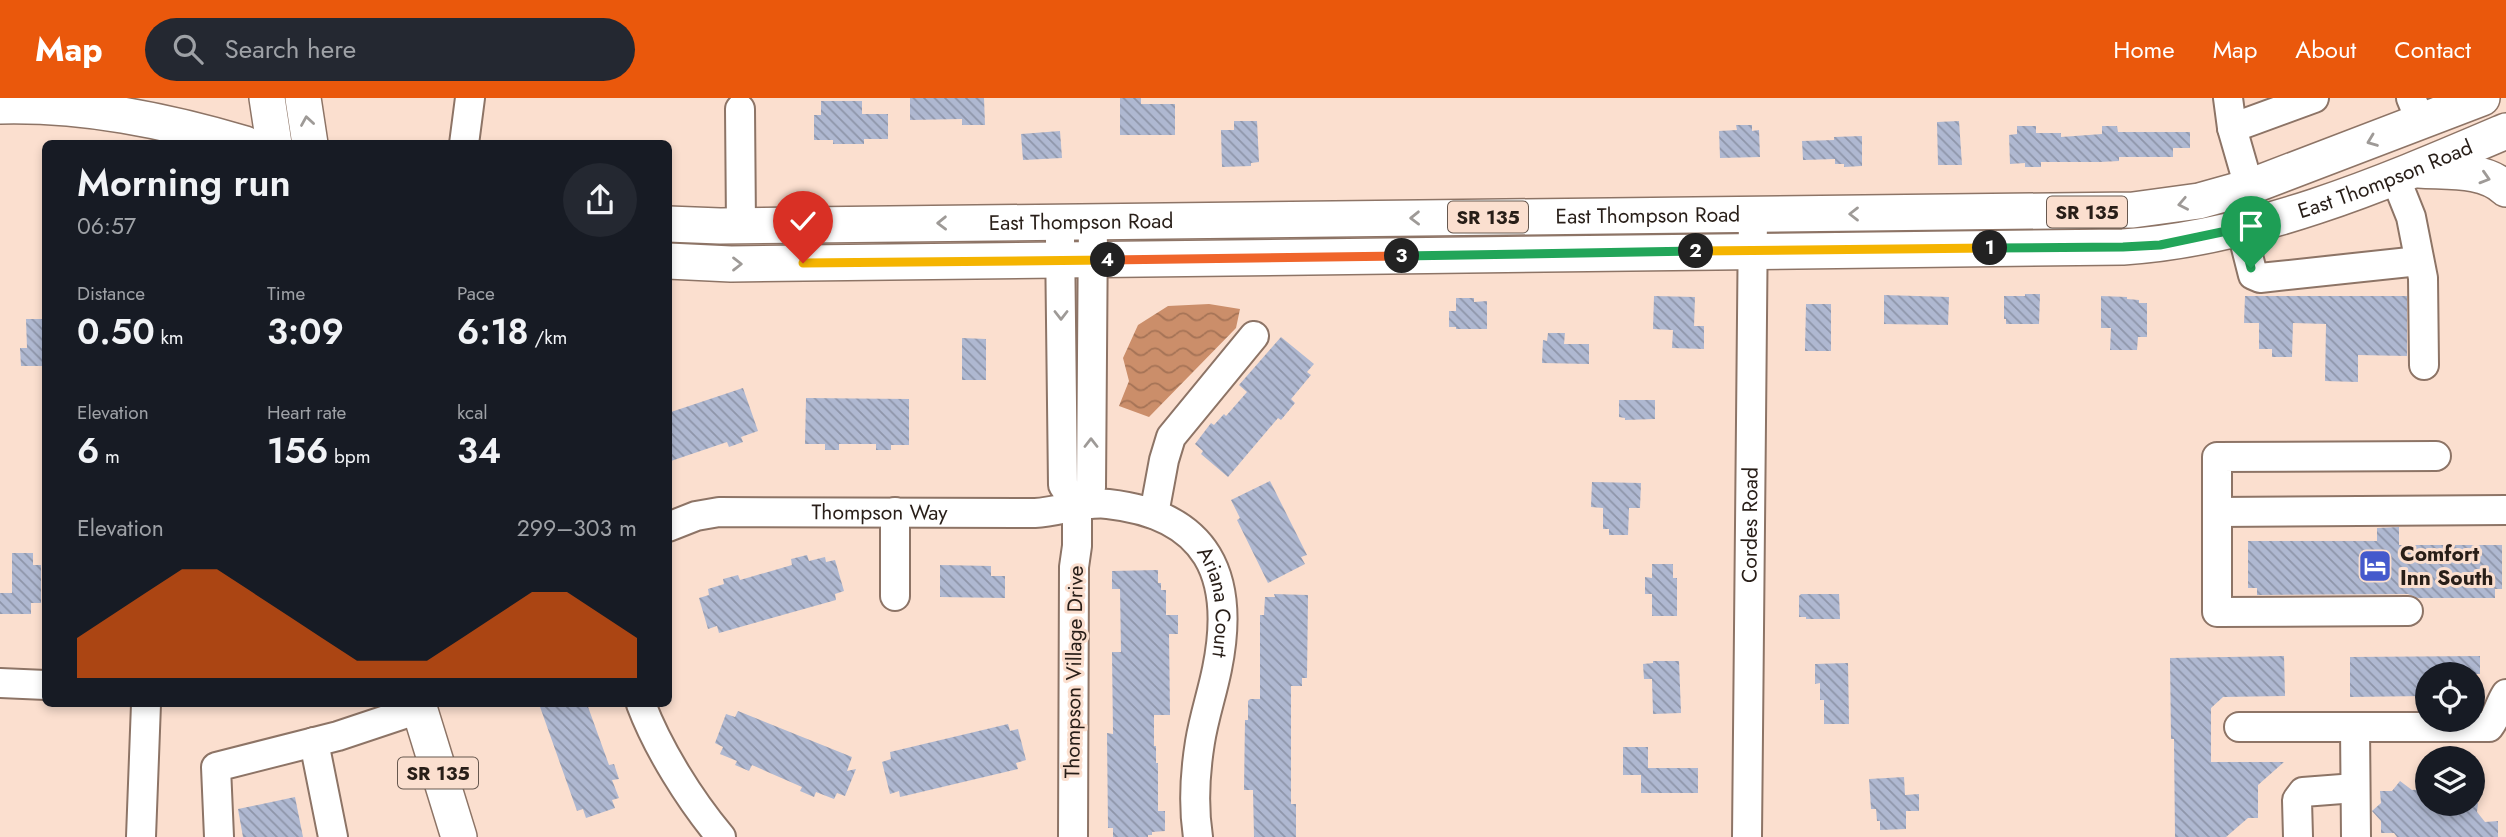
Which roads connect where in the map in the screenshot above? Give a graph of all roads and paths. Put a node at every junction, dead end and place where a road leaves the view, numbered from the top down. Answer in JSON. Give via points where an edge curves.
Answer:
{"nodes":[{"id":1,"x":267,"y":98,"type":"edge"},
{"id":2,"x":303,"y":98,"type":"edge"},
{"id":3,"x":470,"y":98,"type":"edge"},
{"id":4,"x":2228,"y":98,"type":"edge"},
{"id":5,"x":2314,"y":98,"type":"edge"},
{"id":6,"x":2482,"y":98,"type":"edge"},
{"id":7,"x":0,"y":106,"type":"edge"},
{"id":8,"x":115,"y":106,"type":"edge"},
{"id":9,"x":740,"y":109,"type":"dead end"},
{"id":10,"x":2416,"y":110,"type":"edge"},
{"id":11,"x":177,"y":122,"type":"edge"},
{"id":12,"x":2232,"y":128,"type":"junction"},
{"id":13,"x":2506,"y":131,"type":"edge"},
{"id":14,"x":232,"y":140,"type":"edge"},
{"id":15,"x":273,"y":140,"type":"edge"},
{"id":16,"x":309,"y":140,"type":"edge"},
{"id":17,"x":465,"y":140,"type":"edge"},
{"id":18,"x":2404,"y":173,"type":"junction"},
{"id":19,"x":2249,"y":187,"type":"junction"},
{"id":20,"x":2506,"y":189,"type":"edge"},
{"id":21,"x":1753,"y":214,"type":"junction"},
{"id":22,"x":1076,"y":222,"type":"junction"},
{"id":23,"x":672,"y":225,"type":"edge"},
{"id":24,"x":741,"y":226,"type":"junction"},
{"id":25,"x":2241,"y":228,"type":"junction"},
{"id":26,"x":1754,"y":251,"type":"junction"},
{"id":27,"x":1077,"y":260,"type":"junction"},
{"id":28,"x":672,"y":261,"type":"edge"},
{"id":29,"x":2419,"y":261,"type":"junction"},
{"id":30,"x":1254,"y":336,"type":"dead end"},
{"id":31,"x":2424,"y":366,"type":"dead end"},
{"id":32,"x":2436,"y":456,"type":"dead end"},
{"id":33,"x":1077,"y":506,"type":"junction"},
{"id":34,"x":2506,"y":510,"type":"edge"},
{"id":35,"x":895,"y":512,"type":"junction"},
{"id":36,"x":2217,"y":512,"type":"junction"},
{"id":37,"x":1154,"y":514,"type":"junction"},
{"id":38,"x":675,"y":524,"type":"edge"},
{"id":39,"x":895,"y":596,"type":"dead end"},
{"id":40,"x":2408,"y":611,"type":"dead end"},
{"id":41,"x":0,"y":683,"type":"edge"},
{"id":42,"x":42,"y":685,"type":"edge"},
{"id":43,"x":2506,"y":694,"type":"edge"},
{"id":44,"x":146,"y":707,"type":"edge"},
{"id":45,"x":415,"y":707,"type":"edge"},
{"id":46,"x":418,"y":707,"type":"edge"},
{"id":47,"x":642,"y":707,"type":"edge"},
{"id":48,"x":2239,"y":727,"type":"dead end"},
{"id":49,"x":2355,"y":727,"type":"junction"},
{"id":50,"x":314,"y":742,"type":"junction"},
{"id":51,"x":2356,"y":788,"type":"junction"},
{"id":52,"x":141,"y":837,"type":"edge"},
{"id":53,"x":219,"y":837,"type":"edge"},
{"id":54,"x":332,"y":837,"type":"edge"},
{"id":55,"x":459,"y":837,"type":"edge"},
{"id":56,"x":721,"y":837,"type":"edge"},
{"id":57,"x":1073,"y":837,"type":"edge"},
{"id":58,"x":1198,"y":837,"type":"edge"},
{"id":59,"x":1747,"y":837,"type":"edge"},
{"id":60,"x":2298,"y":837,"type":"edge"},
{"id":61,"x":2356,"y":837,"type":"edge"}],
"edges":[{"from":1,"to":15,"type":"main road"},
{"from":16,"to":2,"type":"main road","one_way":true},
{"from":3,"to":17,"type":"street"},
{"from":4,"to":12,"type":"street"},
{"from":5,"to":12,"type":"street"},
{"from":6,"to":10,"type":"main road","name":"East Thompson Road","number":"SR 135"},
{"from":7,"to":8,"type":"main road"},
{"from":8,"to":11,"type":"main road"},
{"from":9,"to":24,"type":"street"},
{"from":10,"to":19,"type":"main road","name":"East Thompson Road","number":"SR 135","one_way":true},
{"from":11,"to":14,"type":"main road"},
{"from":12,"to":19,"type":"street"},
{"from":13,"to":18,"type":"main road","name":"East Thompson Road","number":"SR 135"},
{"from":18,"to":20,"type":"main road","one_way":true,"via":[[2480,175]]},
{"from":18,"to":25,"type":"main road","name":"East Thompson Road","number":"SR 135"},
{"from":18,"to":29,"type":"street"},
{"from":19,"to":21,"type":"main road","name":"East Thompson Road","number":"SR 135","one_way":true,"via":[[2199,201],[2133,210]]},
{"from":21,"to":22,"type":"main road","name":"East Thompson Road","number":"SR 135","one_way":true},
{"from":21,"to":26,"type":"street","name":"Cordes Road"},
{"from":22,"to":24,"type":"main road","name":"East Thompson Road","number":"SR 135","one_way":true},
{"from":22,"to":27,"type":"street","name":"Thompson Village Drive"},
{"from":23,"to":24,"type":"main road","name":"East Thompson Road","number":"SR 135"},
{"from":25,"to":26,"type":"main road","name":"East Thompson Road","number":"SR 135","via":[[2160,245],[2123,247]]},
{"from":25,"to":29,"type":"street","via":[[2253,275],[2260,278]]},
{"from":26,"to":27,"type":"main road","name":"East Thompson Road","number":"SR 135"},
{"from":26,"to":59,"type":"street","name":"Cordes Road"},
{"from":28,"to":27,"type":"main road","name":"East Thompson Road","number":"SR 135","one_way":true},
{"from":27,"to":33,"type":"street","name":"Thompson Village Drive","via":[[1063,485]]},
{"from":29,"to":31,"type":"street"},
{"from":30,"to":37,"type":"street","via":[[1171,437]]},
{"from":32,"to":36,"type":"street","via":[[2217,457]]},
{"from":33,"to":35,"type":"street","name":"Thompson Way","via":[[1035,513]]},
{"from":33,"to":37,"type":"street","name":"Ariana Court","via":[[1111,504]]},
{"from":33,"to":57,"type":"street","name":"Thompson Village Drive"},
{"from":34,"to":36,"type":"street"},
{"from":35,"to":38,"type":"street","name":"Thompson Way","via":[[719,512]]},
{"from":35,"to":39,"type":"street"},
{"from":36,"to":40,"type":"street","via":[[2217,612]]},
{"from":37,"to":58,"type":"street","name":"Ariana Court","via":[[1193,537],[1209,558],[1220,589],[1218,661],[1196,776]]},
{"from":41,"to":42,"type":"street"},
{"from":43,"to":49,"type":"street","via":[[2489,727]]},
{"from":44,"to":52,"type":"street"},
{"from":45,"to":50,"type":"street"},
{"from":46,"to":55,"type":"main road","number":"SR 135"},
{"from":47,"to":56,"type":"street","via":[[667,760]]},
{"from":48,"to":49,"type":"street"},
{"from":49,"to":51,"type":"street"},
{"from":50,"to":53,"type":"street","via":[[216,767]]},
{"from":50,"to":54,"type":"street"},
{"from":51,"to":60,"type":"street","via":[[2303,792],[2297,800]]},
{"from":51,"to":61,"type":"street"}]}
